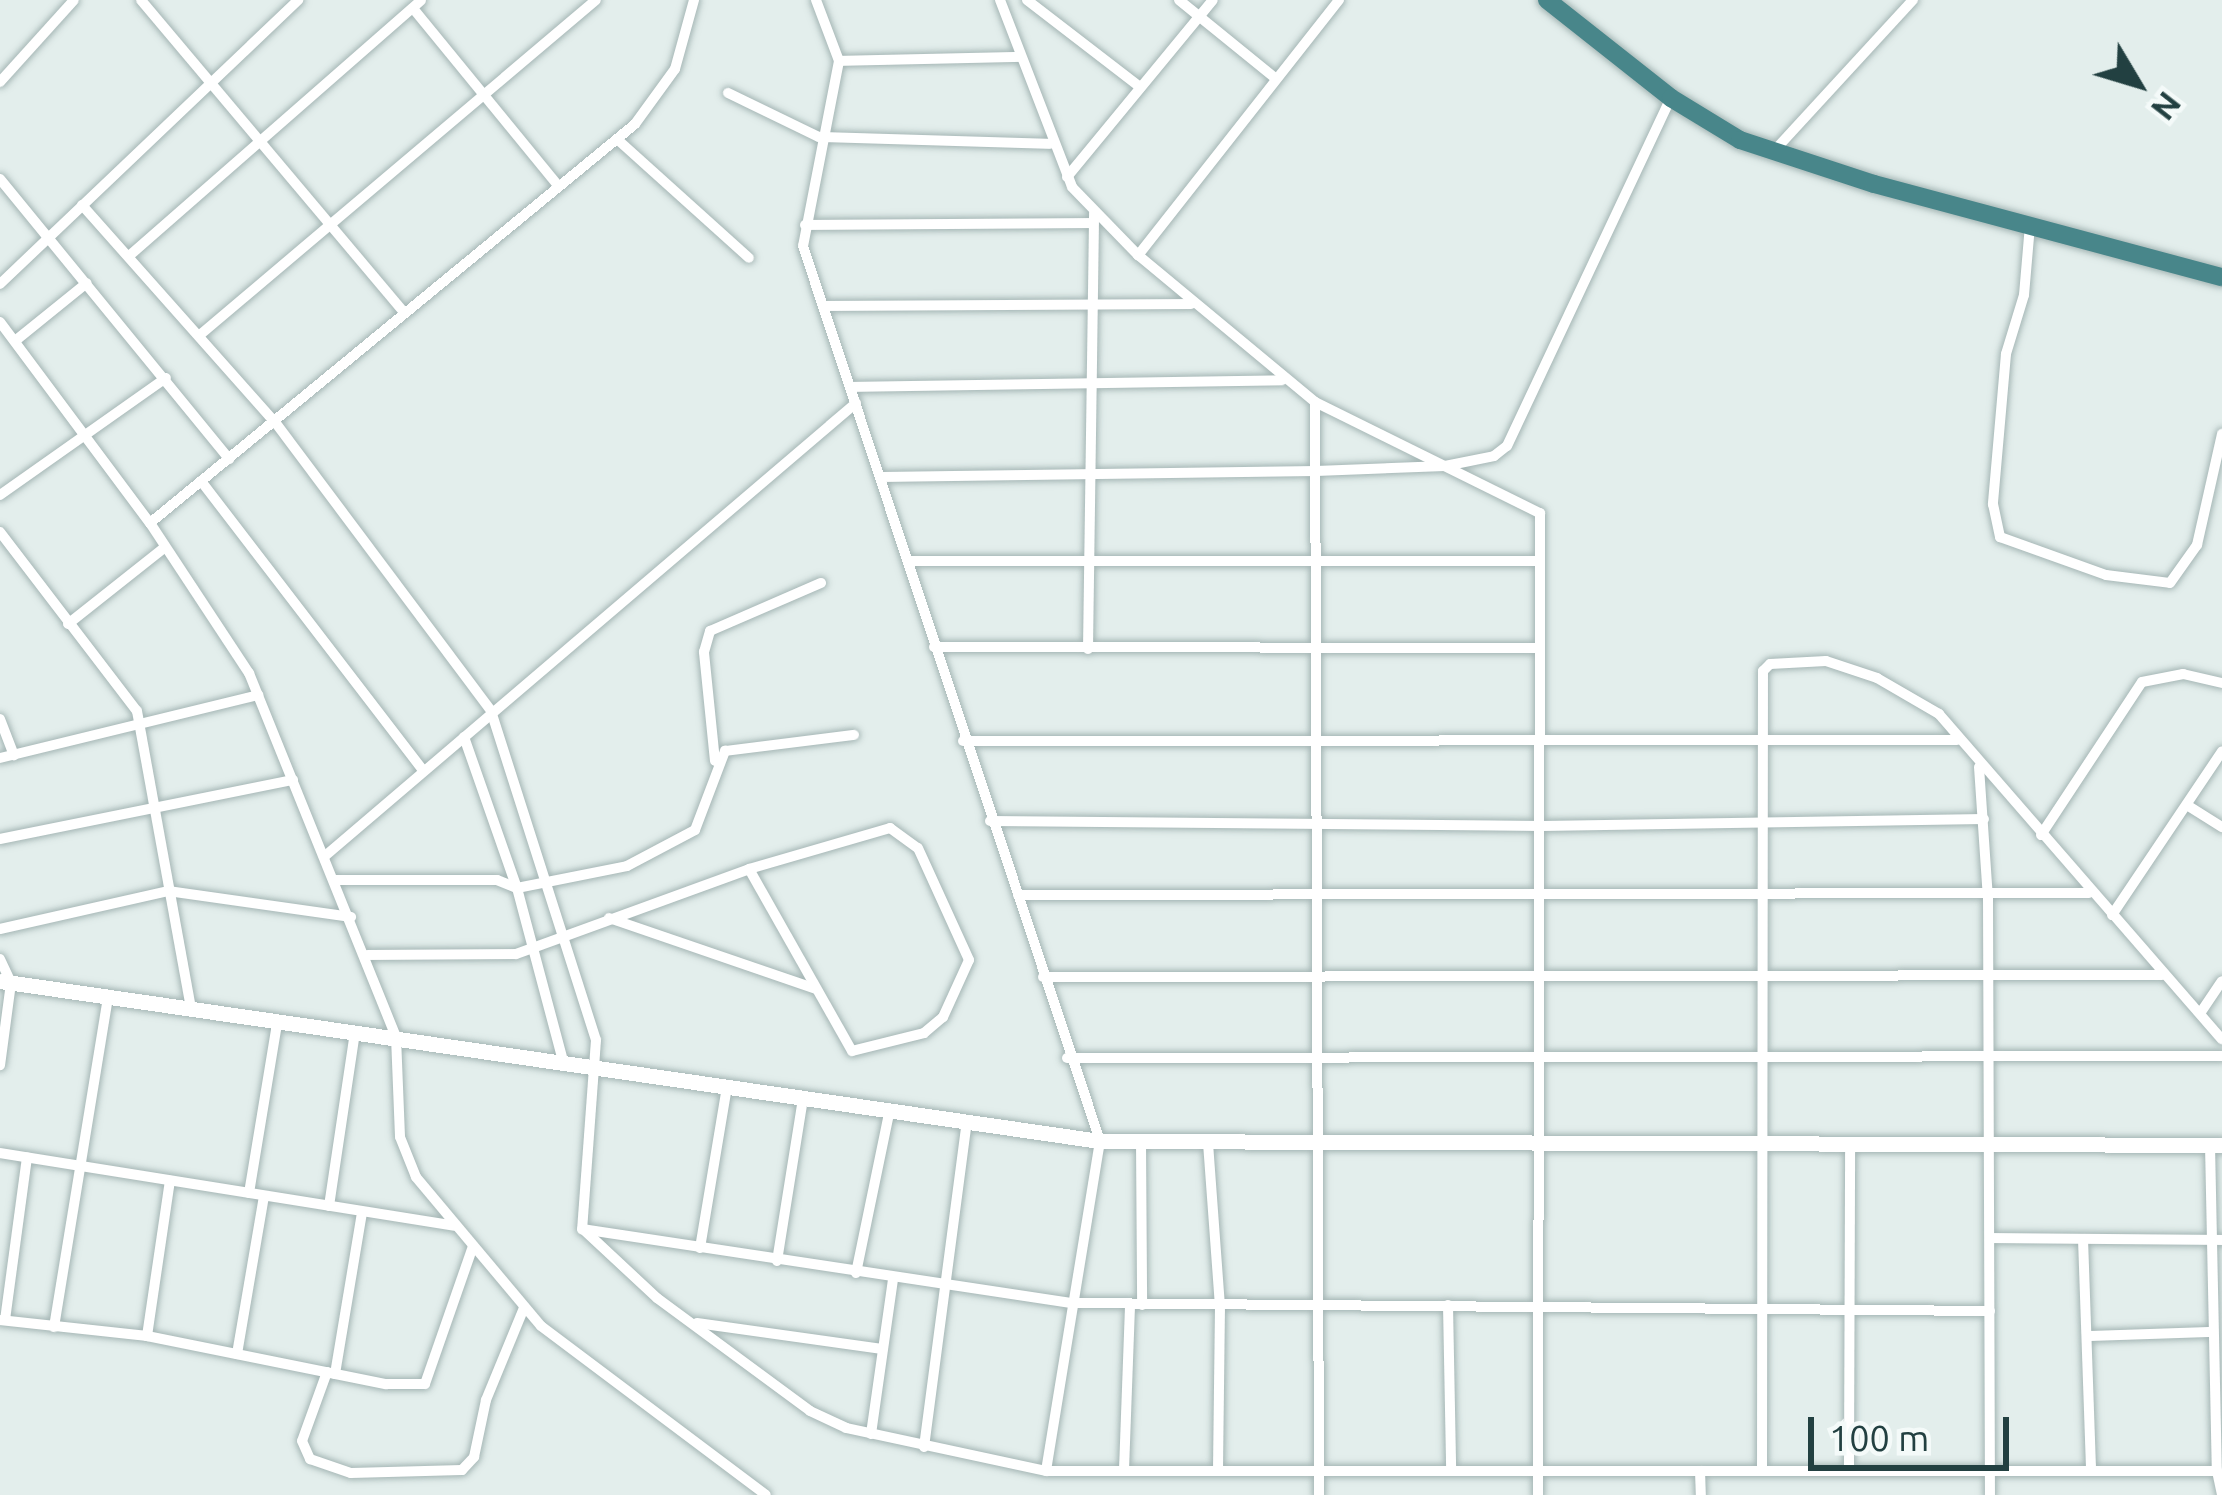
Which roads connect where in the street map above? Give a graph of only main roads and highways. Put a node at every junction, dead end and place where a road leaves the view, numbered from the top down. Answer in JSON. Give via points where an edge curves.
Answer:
{"nodes":[{"id":1,"x":1547,"y":0,"type":"edge"},
{"id":2,"x":2222,"y":277,"type":"edge"},
{"id":3,"x":6,"y":982,"type":"edge"},
{"id":4,"x":2216,"y":1145,"type":"edge"}],
"edges":[{"from":1,"to":2,"type":"highway","via":[[1671,98],[1772,153]]},
{"from":3,"to":4,"type":"main road","via":[[1100,1141]]}]}
